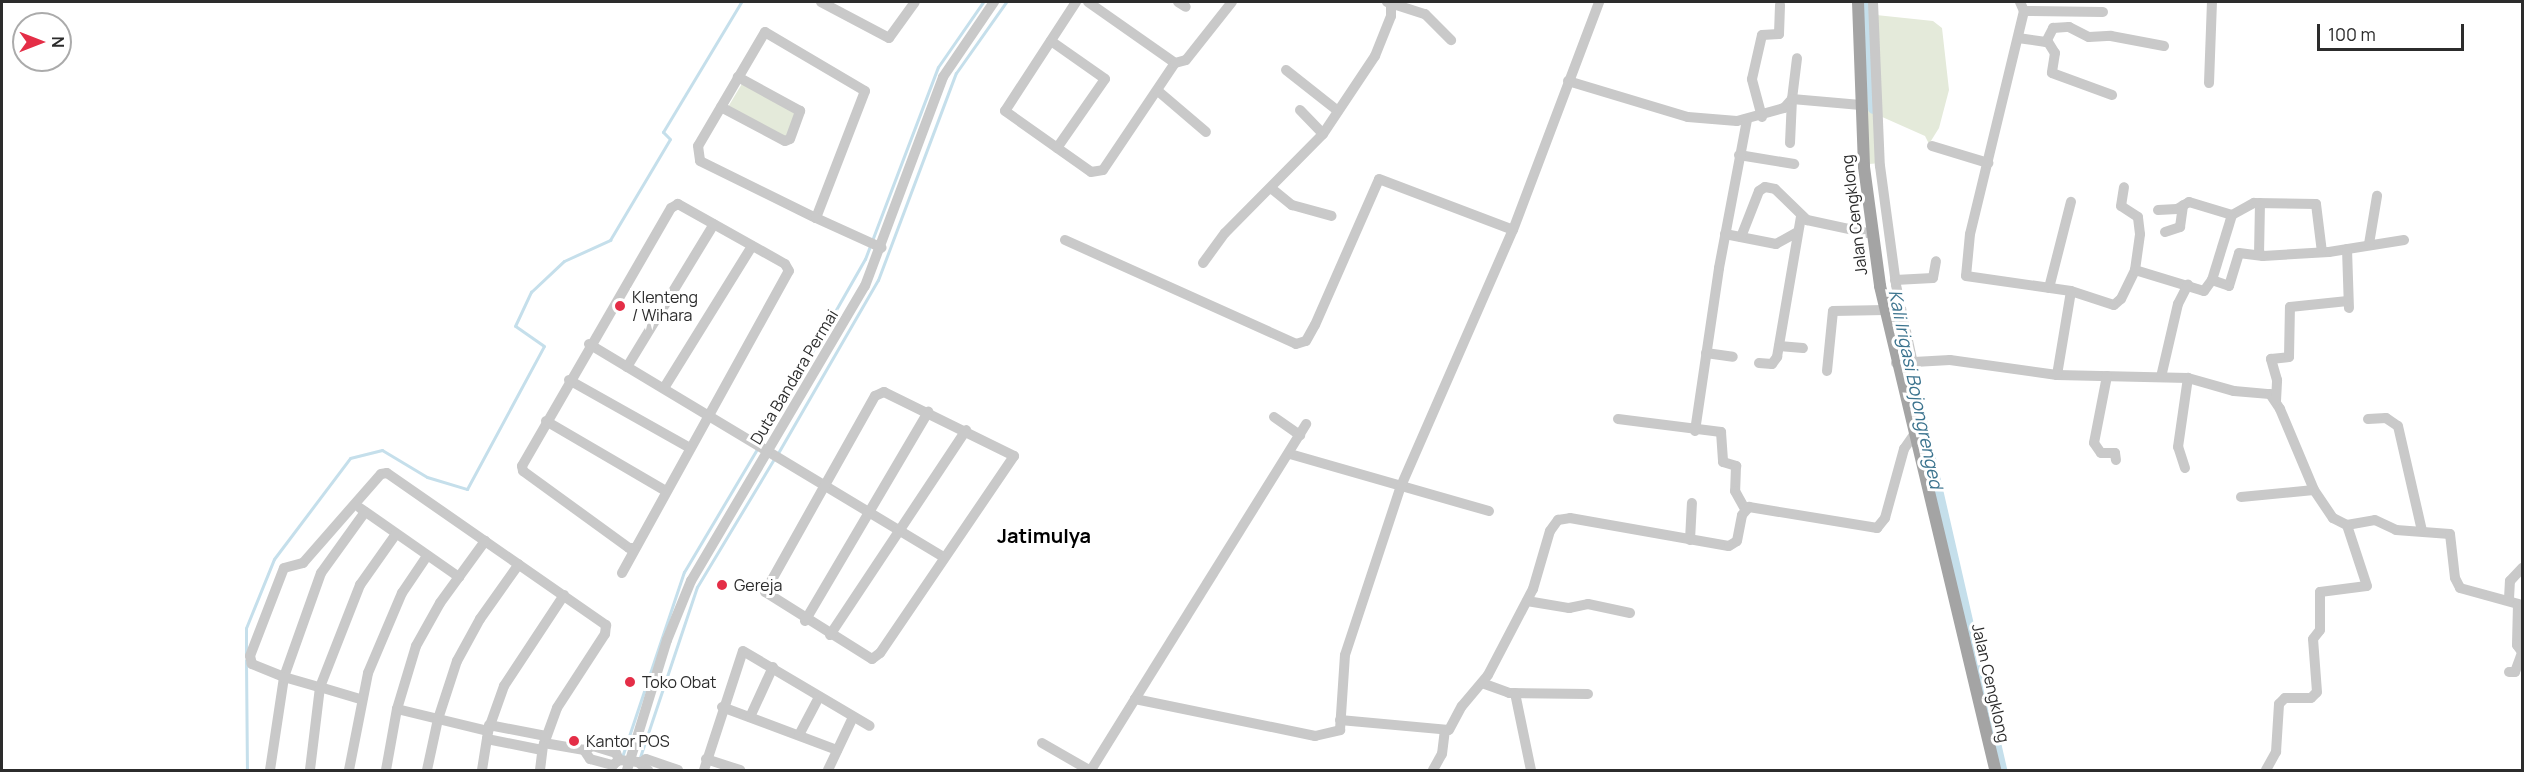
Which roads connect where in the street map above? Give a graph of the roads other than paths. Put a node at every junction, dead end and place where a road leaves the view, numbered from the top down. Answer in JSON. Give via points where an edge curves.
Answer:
{"nodes":[{"id":1,"x":821,"y":2,"type":"edge"},
{"id":2,"x":915,"y":2,"type":"edge"},
{"id":3,"x":994,"y":2,"type":"edge"},
{"id":4,"x":1076,"y":2,"type":"edge"},
{"id":5,"x":1088,"y":2,"type":"edge"},
{"id":6,"x":1232,"y":2,"type":"edge"},
{"id":7,"x":1599,"y":2,"type":"edge"},
{"id":8,"x":1858,"y":2,"type":"edge"},
{"id":9,"x":1874,"y":2,"type":"edge"},
{"id":10,"x":2212,"y":2,"type":"edge"},
{"id":11,"x":1390,"y":3,"type":"edge"},
{"id":12,"x":1780,"y":5,"type":"dead end"},
{"id":13,"x":2022,"y":6,"type":"edge"},
{"id":14,"x":2103,"y":12,"type":"dead end"},
{"id":15,"x":2018,"y":38,"type":"junction"},
{"id":16,"x":1451,"y":40,"type":"dead end"},
{"id":17,"x":1051,"y":41,"type":"junction"},
{"id":18,"x":2046,"y":42,"type":"junction"},
{"id":19,"x":2164,"y":46,"type":"dead end"},
{"id":20,"x":1797,"y":58,"type":"dead end"},
{"id":21,"x":1175,"y":63,"type":"junction"},
{"id":22,"x":1286,"y":70,"type":"dead end"},
{"id":23,"x":738,"y":77,"type":"junction"},
{"id":24,"x":1568,"y":81,"type":"junction"},
{"id":25,"x":2209,"y":83,"type":"dead end"},
{"id":26,"x":1158,"y":91,"type":"junction"},
{"id":27,"x":2112,"y":95,"type":"dead end"},
{"id":28,"x":1792,"y":99,"type":"junction"},
{"id":29,"x":1861,"y":105,"type":"junction"},
{"id":30,"x":721,"y":107,"type":"junction"},
{"id":31,"x":1300,"y":110,"type":"dead end"},
{"id":32,"x":1338,"y":111,"type":"junction"},
{"id":33,"x":1762,"y":117,"type":"junction"},
{"id":34,"x":1747,"y":120,"type":"junction"},
{"id":35,"x":1206,"y":132,"type":"dead end"},
{"id":36,"x":1323,"y":134,"type":"junction"},
{"id":37,"x":1790,"y":143,"type":"dead end"},
{"id":38,"x":1932,"y":146,"type":"dead end"},
{"id":39,"x":1057,"y":148,"type":"junction"},
{"id":40,"x":1739,"y":155,"type":"junction"},
{"id":41,"x":1988,"y":163,"type":"junction"},
{"id":42,"x":1794,"y":164,"type":"dead end"},
{"id":43,"x":1872,"y":166,"type":"junction"},
{"id":44,"x":2124,"y":187,"type":"dead end"},
{"id":45,"x":1272,"y":189,"type":"junction"},
{"id":46,"x":2377,"y":196,"type":"dead end"},
{"id":47,"x":2071,"y":202,"type":"dead end"},
{"id":48,"x":2260,"y":202,"type":"junction"},
{"id":49,"x":2182,"y":205,"type":"junction"},
{"id":50,"x":2158,"y":210,"type":"dead end"},
{"id":51,"x":1878,"y":214,"type":"junction"},
{"id":52,"x":2232,"y":215,"type":"junction"},
{"id":53,"x":1332,"y":216,"type":"dead end"},
{"id":54,"x":1801,"y":216,"type":"junction"},
{"id":55,"x":816,"y":218,"type":"junction"},
{"id":56,"x":714,"y":224,"type":"junction"},
{"id":57,"x":1513,"y":230,"type":"junction"},
{"id":58,"x":1798,"y":232,"type":"junction"},
{"id":59,"x":2165,"y":232,"type":"dead end"},
{"id":60,"x":1725,"y":234,"type":"junction"},
{"id":61,"x":1872,"y":234,"type":"junction"},
{"id":62,"x":1741,"y":237,"type":"junction"},
{"id":63,"x":1065,"y":240,"type":"dead end"},
{"id":64,"x":2404,"y":240,"type":"dead end"},
{"id":65,"x":2369,"y":244,"type":"junction"},
{"id":66,"x":752,"y":246,"type":"junction"},
{"id":67,"x":879,"y":246,"type":"junction"},
{"id":68,"x":2347,"y":249,"type":"junction"},
{"id":69,"x":2322,"y":252,"type":"junction"},
{"id":70,"x":2263,"y":256,"type":"junction"},
{"id":71,"x":1936,"y":261,"type":"dead end"},
{"id":72,"x":1203,"y":263,"type":"dead end"},
{"id":73,"x":2134,"y":270,"type":"junction"},
{"id":74,"x":2212,"y":280,"type":"junction"},
{"id":75,"x":1895,"y":283,"type":"junction"},
{"id":76,"x":2188,"y":284,"type":"junction"},
{"id":77,"x":1881,"y":286,"type":"junction"},
{"id":78,"x":2049,"y":288,"type":"junction"},
{"id":79,"x":2071,"y":291,"type":"junction"},
{"id":80,"x":1885,"y":310,"type":"junction"},
{"id":81,"x":590,"y":344,"type":"junction"},
{"id":82,"x":1779,"y":346,"type":"junction"},
{"id":83,"x":1803,"y":348,"type":"dead end"},
{"id":84,"x":1706,"y":352,"type":"junction"},
{"id":85,"x":1733,"y":357,"type":"dead end"},
{"id":86,"x":1904,"y":361,"type":"junction"},
{"id":87,"x":1759,"y":363,"type":"dead end"},
{"id":88,"x":627,"y":367,"type":"junction"},
{"id":89,"x":1827,"y":371,"type":"dead end"},
{"id":90,"x":2057,"y":375,"type":"junction"},
{"id":91,"x":2108,"y":376,"type":"junction"},
{"id":92,"x":2161,"y":377,"type":"junction"},
{"id":93,"x":2188,"y":378,"type":"junction"},
{"id":94,"x":569,"y":380,"type":"junction"},
{"id":95,"x":664,"y":388,"type":"junction"},
{"id":96,"x":2276,"y":401,"type":"junction"},
{"id":97,"x":927,"y":412,"type":"junction"},
{"id":98,"x":709,"y":416,"type":"junction"},
{"id":99,"x":1274,"y":417,"type":"dead end"},
{"id":100,"x":1618,"y":419,"type":"dead end"},
{"id":101,"x":2368,"y":419,"type":"dead end"},
{"id":102,"x":546,"y":421,"type":"junction"},
{"id":103,"x":1306,"y":424,"type":"dead end"},
{"id":104,"x":966,"y":430,"type":"junction"},
{"id":105,"x":1695,"y":431,"type":"junction"},
{"id":106,"x":1300,"y":435,"type":"junction"},
{"id":107,"x":1913,"y":436,"type":"junction"},
{"id":108,"x":690,"y":448,"type":"junction"},
{"id":109,"x":768,"y":450,"type":"junction"},
{"id":110,"x":1290,"y":454,"type":"junction"},
{"id":111,"x":2116,"y":460,"type":"dead end"},
{"id":112,"x":2185,"y":468,"type":"dead end"},
{"id":113,"x":825,"y":484,"type":"junction"},
{"id":114,"x":1401,"y":486,"type":"junction"},
{"id":115,"x":666,"y":490,"type":"junction"},
{"id":116,"x":2314,"y":490,"type":"junction"},
{"id":117,"x":2241,"y":497,"type":"dead end"},
{"id":118,"x":1692,"y":503,"type":"dead end"},
{"id":119,"x":355,"y":504,"type":"junction"},
{"id":120,"x":1745,"y":509,"type":"junction"},
{"id":121,"x":1489,"y":511,"type":"dead end"},
{"id":122,"x":365,"y":512,"type":"junction"},
{"id":123,"x":871,"y":512,"type":"junction"},
{"id":124,"x":2347,"y":525,"type":"junction"},
{"id":125,"x":899,"y":530,"type":"junction"},
{"id":126,"x":2422,"y":531,"type":"junction"},
{"id":127,"x":396,"y":534,"type":"junction"},
{"id":128,"x":1690,"y":540,"type":"junction"},
{"id":129,"x":485,"y":541,"type":"junction"},
{"id":130,"x":634,"y":548,"type":"junction"},
{"id":131,"x":428,"y":556,"type":"junction"},
{"id":132,"x":943,"y":557,"type":"junction"},
{"id":133,"x":303,"y":563,"type":"junction"},
{"id":134,"x":519,"y":564,"type":"junction"},
{"id":135,"x":2523,"y":567,"type":"edge"},
{"id":136,"x":321,"y":573,"type":"junction"},
{"id":137,"x":622,"y":573,"type":"dead end"},
{"id":138,"x":459,"y":577,"type":"junction"},
{"id":139,"x":564,"y":595,"type":"junction"},
{"id":140,"x":2508,"y":599,"type":"junction"},
{"id":141,"x":1527,"y":601,"type":"junction"},
{"id":142,"x":1630,"y":613,"type":"dead end"},
{"id":143,"x":806,"y":621,"type":"junction"},
{"id":144,"x":830,"y":635,"type":"junction"},
{"id":145,"x":2523,"y":652,"type":"edge"},
{"id":146,"x":773,"y":668,"type":"junction"},
{"id":147,"x":2509,"y":672,"type":"dead end"},
{"id":148,"x":284,"y":676,"type":"junction"},
{"id":149,"x":1482,"y":682,"type":"junction"},
{"id":150,"x":320,"y":687,"type":"junction"},
{"id":151,"x":1515,"y":693,"type":"junction"},
{"id":152,"x":1588,"y":694,"type":"dead end"},
{"id":153,"x":819,"y":697,"type":"junction"},
{"id":154,"x":360,"y":699,"type":"junction"},
{"id":155,"x":1135,"y":699,"type":"junction"},
{"id":156,"x":722,"y":707,"type":"junction"},
{"id":157,"x":397,"y":709,"type":"junction"},
{"id":158,"x":750,"y":717,"type":"junction"},
{"id":159,"x":853,"y":717,"type":"junction"},
{"id":160,"x":438,"y":719,"type":"junction"},
{"id":161,"x":1340,"y":720,"type":"junction"},
{"id":162,"x":870,"y":726,"type":"dead end"},
{"id":163,"x":1445,"y":731,"type":"junction"},
{"id":164,"x":488,"y":732,"type":"junction"},
{"id":165,"x":799,"y":735,"type":"junction"},
{"id":166,"x":544,"y":743,"type":"junction"},
{"id":167,"x":1042,"y":743,"type":"dead end"},
{"id":168,"x":837,"y":750,"type":"junction"},
{"id":169,"x":706,"y":759,"type":"junction"},
{"id":170,"x":631,"y":763,"type":"edge"},
{"id":171,"x":662,"y":769,"type":"edge"},
{"id":172,"x":270,"y":771,"type":"edge"},
{"id":173,"x":310,"y":771,"type":"edge"},
{"id":174,"x":349,"y":771,"type":"edge"},
{"id":175,"x":386,"y":771,"type":"edge"},
{"id":176,"x":428,"y":771,"type":"edge"},
{"id":177,"x":482,"y":771,"type":"edge"},
{"id":178,"x":540,"y":771,"type":"edge"},
{"id":179,"x":678,"y":771,"type":"edge"},
{"id":180,"x":704,"y":771,"type":"edge"},
{"id":181,"x":740,"y":771,"type":"edge"},
{"id":182,"x":828,"y":771,"type":"edge"},
{"id":183,"x":1090,"y":771,"type":"edge"},
{"id":184,"x":1433,"y":771,"type":"edge"},
{"id":185,"x":1531,"y":771,"type":"edge"},
{"id":186,"x":1995,"y":771,"type":"edge"},
{"id":187,"x":2266,"y":771,"type":"edge"}],
"edges":[{"from":1,"to":2,"type":"street","via":[[888,38]]},
{"from":3,"to":67,"type":"street","name":"Duta Bandara Permai","via":[[943,77]]},
{"from":4,"to":17,"type":"street"},
{"from":5,"to":21,"type":"street"},
{"from":6,"to":21,"type":"street","via":[[1186,60]]},
{"from":7,"to":24,"type":"street"},
{"from":8,"to":29,"type":"main road","name":"Jalan Cengklong"},
{"from":9,"to":43,"type":"street"},
{"from":10,"to":25,"type":"street"},
{"from":11,"to":16,"type":"street","via":[[1425,14]]},
{"from":11,"to":32,"type":"street","via":[[1375,56]]},
{"from":12,"to":33,"type":"street","via":[[1779,34],[1762,35],[1752,79]]},
{"from":13,"to":14,"type":"street"},
{"from":13,"to":15,"type":"street"},
{"from":15,"to":18,"type":"street"},
{"from":15,"to":41,"type":"street"},
{"from":17,"to":39,"type":"street","via":[[1005,107],[1008,114]]},
{"from":17,"to":39,"type":"street","via":[[1105,79]]},
{"from":18,"to":19,"type":"street","via":[[2053,28],[2069,27],[2089,37],[2111,36]]},
{"from":18,"to":27,"type":"street","via":[[2055,53],[2052,73]]},
{"from":20,"to":28,"type":"street"},
{"from":21,"to":26,"type":"street"},
{"from":22,"to":32,"type":"street"},
{"from":23,"to":30,"type":"street"},
{"from":23,"to":30,"type":"street","via":[[800,111],[790,139],[785,141]]},
{"from":23,"to":55,"type":"street","via":[[760,35],[770,32],[865,91]]},
{"from":24,"to":34,"type":"street","via":[[1688,117]]},
{"from":24,"to":57,"type":"street"},
{"from":26,"to":35,"type":"street"},
{"from":26,"to":39,"type":"street","via":[[1103,170],[1091,172]]},
{"from":28,"to":29,"type":"street"},
{"from":28,"to":33,"type":"street","via":[[1784,108]]},
{"from":28,"to":37,"type":"street"},
{"from":29,"to":43,"type":"main road","name":"Jalan Cengklong"},
{"from":30,"to":55,"type":"street","via":[[698,147],[700,161]]},
{"from":31,"to":36,"type":"street"},
{"from":32,"to":36,"type":"street"},
{"from":33,"to":34,"type":"street"},
{"from":34,"to":40,"type":"street"},
{"from":36,"to":45,"type":"street"},
{"from":38,"to":41,"type":"street"},
{"from":40,"to":42,"type":"street"},
{"from":40,"to":60,"type":"street"},
{"from":41,"to":78,"type":"street","via":[[1970,234],[1966,276]]},
{"from":43,"to":51,"type":"main road","name":"Jalan Cengklong"},
{"from":44,"to":73,"type":"street","via":[[2121,206],[2140,221]]},
{"from":45,"to":53,"type":"street","via":[[1292,205]]},
{"from":45,"to":72,"type":"street","via":[[1225,233]]},
{"from":46,"to":65,"type":"street"},
{"from":47,"to":78,"type":"street"},
{"from":48,"to":52,"type":"street","via":[[2242,207]]},
{"from":48,"to":69,"type":"street","via":[[2316,204]]},
{"from":48,"to":70,"type":"street","via":[[2258,241]]},
{"from":49,"to":50,"type":"street"},
{"from":49,"to":52,"type":"street","via":[[2189,202]]},
{"from":49,"to":59,"type":"street","via":[[2180,227]]},
{"from":51,"to":61,"type":"main road","name":"Jalan Cengklong"},
{"from":51,"to":75,"type":"street"},
{"from":52,"to":74,"type":"street"},
{"from":54,"to":58,"type":"street"},
{"from":54,"to":61,"type":"street","via":[[1838,229]]},
{"from":54,"to":62,"type":"street","via":[[1775,189],[1759,190]]},
{"from":55,"to":67,"type":"street"},
{"from":56,"to":66,"type":"street"},
{"from":56,"to":81,"type":"street","via":[[680,205],[672,206]]},
{"from":56,"to":88,"type":"street"},
{"from":57,"to":63,"type":"street","via":[[1379,179],[1315,325],[1306,341],[1296,344]]},
{"from":57,"to":114,"type":"street"},
{"from":58,"to":62,"type":"street","via":[[1791,232],[1779,244]]},
{"from":58,"to":82,"type":"street"},
{"from":60,"to":62,"type":"street"},
{"from":60,"to":84,"type":"street"},
{"from":61,"to":77,"type":"main road","name":"Jalan Cengklong"},
{"from":64,"to":65,"type":"street"},
{"from":65,"to":68,"type":"street"},
{"from":66,"to":95,"type":"street"},
{"from":66,"to":98,"type":"street","via":[[787,266],[789,273]]},
{"from":67,"to":109,"type":"street","name":"Duta Bandara Permai","via":[[865,286]]},
{"from":68,"to":69,"type":"street"},
{"from":68,"to":96,"type":"street","via":[[2349,304],[2290,307],[2289,357],[2271,359],[2277,380]]},
{"from":69,"to":70,"type":"street"},
{"from":70,"to":74,"type":"street","via":[[2239,253],[2229,286]]},
{"from":71,"to":75,"type":"street","via":[[1936,275],[1931,279]]},
{"from":73,"to":76,"type":"street","via":[[2164,281]]},
{"from":73,"to":79,"type":"street","via":[[2114,305]]},
{"from":74,"to":76,"type":"street","via":[[2207,290]]},
{"from":75,"to":77,"type":"street"},
{"from":75,"to":86,"type":"street"},
{"from":76,"to":92,"type":"street","via":[[2178,304]]},
{"from":77,"to":80,"type":"main road","name":"Jalan Cengklong"},
{"from":78,"to":79,"type":"street"},
{"from":79,"to":90,"type":"street"},
{"from":80,"to":86,"type":"main road","name":"Jalan Cengklong"},
{"from":80,"to":89,"type":"street","via":[[1833,311]]},
{"from":81,"to":88,"type":"street"},
{"from":81,"to":94,"type":"street"},
{"from":82,"to":83,"type":"street"},
{"from":82,"to":87,"type":"street","via":[[1772,364]]},
{"from":84,"to":85,"type":"street"},
{"from":84,"to":105,"type":"street"},
{"from":86,"to":90,"type":"street","via":[[1960,361]]},
{"from":86,"to":107,"type":"main road","name":"Jalan Cengklong"},
{"from":88,"to":95,"type":"street"},
{"from":90,"to":91,"type":"street"},
{"from":91,"to":92,"type":"street"},
{"from":91,"to":111,"type":"street","via":[[2094,443],[2101,453],[2115,454]]},
{"from":92,"to":93,"type":"street"},
{"from":93,"to":96,"type":"street","via":[[2234,391],[2270,394]]},
{"from":93,"to":112,"type":"street","via":[[2178,447]]},
{"from":94,"to":102,"type":"street"},
{"from":94,"to":108,"type":"street"},
{"from":95,"to":98,"type":"street"},
{"from":96,"to":116,"type":"street"},
{"from":97,"to":104,"type":"street"},
{"from":97,"to":113,"type":"street","via":[[889,393],[878,393]]},
{"from":97,"to":123,"type":"street"},
{"from":98,"to":108,"type":"street"},
{"from":98,"to":109,"type":"street"},
{"from":99,"to":106,"type":"street"},
{"from":100,"to":105,"type":"street"},
{"from":101,"to":126,"type":"street","via":[[2385,418],[2398,426]]},
{"from":102,"to":115,"type":"street"},
{"from":102,"to":130,"type":"street","via":[[523,463],[523,471]]},
{"from":103,"to":106,"type":"street"},
{"from":104,"to":125,"type":"street"},
{"from":104,"to":132,"type":"street","via":[[1012,453],[1014,460]]},
{"from":105,"to":120,"type":"street","via":[[1716,431],[1724,436],[1723,462],[1736,466],[1735,491]]},
{"from":106,"to":110,"type":"street"},
{"from":107,"to":120,"type":"street","via":[[1904,449],[1885,518],[1877,528],[1754,507]]},
{"from":107,"to":186,"type":"main road","name":"Jalan Cengklong"},
{"from":108,"to":115,"type":"street"},
{"from":109,"to":113,"type":"street"},
{"from":109,"to":170,"type":"street","name":"Duta Bandara Permai","via":[[680,604]]},
{"from":110,"to":114,"type":"street"},
{"from":110,"to":155,"type":"street"},
{"from":113,"to":123,"type":"street"},
{"from":113,"to":143,"type":"street","via":[[765,592]]},
{"from":114,"to":121,"type":"street"},
{"from":114,"to":161,"type":"street","via":[[1345,655]]},
{"from":115,"to":130,"type":"street"},
{"from":116,"to":117,"type":"street"},
{"from":116,"to":124,"type":"street","via":[[2333,518]]},
{"from":118,"to":128,"type":"street"},
{"from":119,"to":122,"type":"street"},
{"from":119,"to":129,"type":"street","via":[[381,474],[387,473]]},
{"from":119,"to":133,"type":"street"},
{"from":120,"to":128,"type":"street","via":[[1735,545]]},
{"from":122,"to":127,"type":"street"},
{"from":122,"to":136,"type":"street"},
{"from":123,"to":125,"type":"street"},
{"from":123,"to":143,"type":"street"},
{"from":124,"to":126,"type":"street","via":[[2376,520],[2396,530]]},
{"from":124,"to":187,"type":"street","via":[[2367,586],[2320,592],[2320,630],[2313,639],[2317,692],[2311,698],[2285,698],[2279,704],[2276,752]]},
{"from":125,"to":132,"type":"street"},
{"from":125,"to":144,"type":"street"},
{"from":126,"to":140,"type":"street","via":[[2450,534],[2455,578],[2463,591]]},
{"from":127,"to":131,"type":"street"},
{"from":127,"to":150,"type":"street","via":[[360,585]]},
{"from":128,"to":141,"type":"street","via":[[1564,518],[1550,531]]},
{"from":129,"to":134,"type":"street"},
{"from":129,"to":138,"type":"street"},
{"from":130,"to":137,"type":"street"},
{"from":131,"to":138,"type":"street"},
{"from":131,"to":154,"type":"street","via":[[386,626]]},
{"from":132,"to":144,"type":"street","via":[[876,658],[869,658]]},
{"from":133,"to":136,"type":"street"},
{"from":133,"to":148,"type":"street","via":[[284,568],[250,656],[252,664]]},
{"from":134,"to":139,"type":"street"},
{"from":134,"to":160,"type":"street","via":[[467,641]]},
{"from":135,"to":140,"type":"street","via":[[2510,581]]},
{"from":136,"to":148,"type":"street"},
{"from":138,"to":157,"type":"street","via":[[426,626]]},
{"from":139,"to":164,"type":"street","via":[[518,661]]},
{"from":139,"to":166,"type":"street","via":[[602,621],[607,631],[557,708]]},
{"from":140,"to":145,"type":"street","via":[[2518,604],[2517,645]]},
{"from":141,"to":142,"type":"street","via":[[1569,608],[1588,604]]},
{"from":141,"to":149,"type":"street"},
{"from":143,"to":144,"type":"street"},
{"from":145,"to":147,"type":"street","via":[[2516,672]]},
{"from":146,"to":153,"type":"street"},
{"from":146,"to":156,"type":"street","via":[[742,651]]},
{"from":146,"to":158,"type":"street"},
{"from":148,"to":150,"type":"street"},
{"from":148,"to":172,"type":"street"},
{"from":149,"to":151,"type":"street","via":[[1501,692]]},
{"from":149,"to":163,"type":"street"},
{"from":150,"to":154,"type":"street"},
{"from":150,"to":173,"type":"street"},
{"from":151,"to":152,"type":"street"},
{"from":151,"to":185,"type":"street"},
{"from":153,"to":159,"type":"street"},
{"from":153,"to":165,"type":"street"},
{"from":154,"to":174,"type":"street"},
{"from":155,"to":161,"type":"street","via":[[1315,736],[1340,730]]},
{"from":155,"to":183,"type":"street"},
{"from":156,"to":158,"type":"street"},
{"from":156,"to":169,"type":"street"},
{"from":157,"to":160,"type":"street"},
{"from":157,"to":175,"type":"street"},
{"from":158,"to":165,"type":"street"},
{"from":159,"to":162,"type":"street"},
{"from":159,"to":168,"type":"street"},
{"from":160,"to":164,"type":"street"},
{"from":160,"to":176,"type":"street"},
{"from":161,"to":163,"type":"street"},
{"from":163,"to":184,"type":"street","via":[[1443,750]]},
{"from":164,"to":166,"type":"street"},
{"from":164,"to":177,"type":"street"},
{"from":165,"to":168,"type":"street"},
{"from":166,"to":170,"type":"street","via":[[584,750],[593,746],[616,753]]},
{"from":166,"to":178,"type":"street"},
{"from":167,"to":183,"type":"street"},
{"from":168,"to":182,"type":"street"},
{"from":169,"to":180,"type":"street"},
{"from":169,"to":181,"type":"street"},
{"from":170,"to":171,"type":"street","via":[[646,759],[661,762]]},
{"from":171,"to":179,"type":"street"}]}
